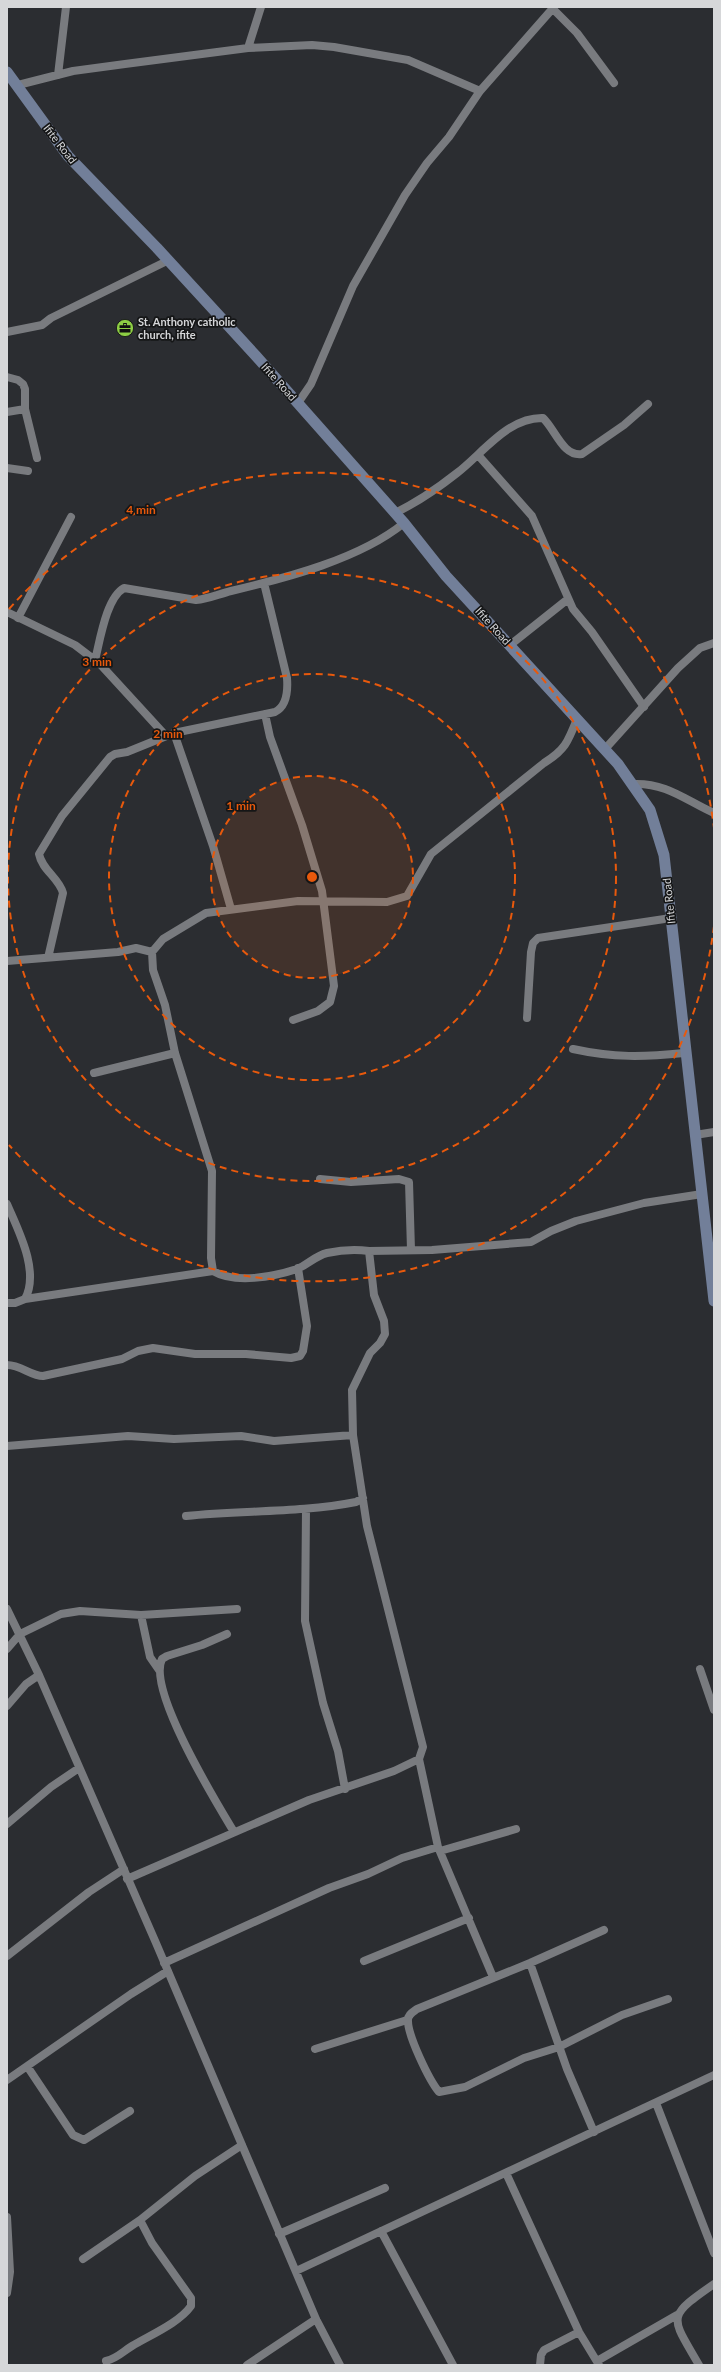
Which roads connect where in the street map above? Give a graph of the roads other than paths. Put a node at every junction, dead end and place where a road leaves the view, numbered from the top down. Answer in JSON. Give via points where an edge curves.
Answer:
{"nodes":[{"id":1,"x":66,"y":7,"type":"edge"},
{"id":2,"x":261,"y":7,"type":"edge"},
{"id":3,"x":554,"y":8,"type":"edge"},
{"id":4,"x":248,"y":48,"type":"junction"},
{"id":5,"x":7,"y":72,"type":"edge"},
{"id":6,"x":58,"y":75,"type":"junction"},
{"id":7,"x":614,"y":83,"type":"dead end"},
{"id":8,"x":18,"y":85,"type":"junction"},
{"id":9,"x":480,"y":91,"type":"junction"},
{"id":10,"x":168,"y":260,"type":"junction"},
{"id":11,"x":7,"y":332,"type":"edge"},
{"id":12,"x":7,"y":377,"type":"edge"},
{"id":13,"x":298,"y":403,"type":"junction"},
{"id":14,"x":648,"y":404,"type":"dead end"},
{"id":15,"x":25,"y":409,"type":"junction"},
{"id":16,"x":7,"y":412,"type":"edge"},
{"id":17,"x":478,"y":455,"type":"junction"},
{"id":18,"x":38,"y":458,"type":"dead end"},
{"id":19,"x":7,"y":468,"type":"edge"},
{"id":20,"x":28,"y":471,"type":"dead end"},
{"id":21,"x":395,"y":513,"type":"junction"},
{"id":22,"x":71,"y":517,"type":"dead end"},
{"id":23,"x":404,"y":523,"type":"junction"},
{"id":24,"x":264,"y":583,"type":"junction"},
{"id":25,"x":568,"y":600,"type":"junction"},
{"id":26,"x":7,"y":612,"type":"edge"},
{"id":27,"x":18,"y":618,"type":"junction"},
{"id":28,"x":714,"y":643,"type":"edge"},
{"id":29,"x":510,"y":645,"type":"junction"},
{"id":30,"x":95,"y":660,"type":"junction"},
{"id":31,"x":644,"y":706,"type":"junction"},
{"id":32,"x":265,"y":714,"type":"junction"},
{"id":33,"x":577,"y":720,"type":"junction"},
{"id":34,"x":174,"y":733,"type":"junction"},
{"id":35,"x":166,"y":736,"type":"junction"},
{"id":36,"x":605,"y":749,"type":"junction"},
{"id":37,"x":634,"y":784,"type":"junction"},
{"id":38,"x":714,"y":813,"type":"edge"},
{"id":39,"x":324,"y":902,"type":"junction"},
{"id":40,"x":231,"y":909,"type":"junction"},
{"id":41,"x":670,"y":918,"type":"junction"},
{"id":42,"x":152,"y":952,"type":"junction"},
{"id":43,"x":48,"y":958,"type":"junction"},
{"id":44,"x":7,"y":961,"type":"edge"},
{"id":45,"x":527,"y":1018,"type":"dead end"},
{"id":46,"x":294,"y":1020,"type":"dead end"},
{"id":47,"x":573,"y":1049,"type":"dead end"},
{"id":48,"x":175,"y":1053,"type":"junction"},
{"id":49,"x":684,"y":1053,"type":"junction"},
{"id":50,"x":94,"y":1073,"type":"dead end"},
{"id":51,"x":714,"y":1132,"type":"edge"},
{"id":52,"x":695,"y":1134,"type":"junction"},
{"id":53,"x":320,"y":1179,"type":"dead end"},
{"id":54,"x":702,"y":1194,"type":"junction"},
{"id":55,"x":7,"y":1204,"type":"edge"},
{"id":56,"x":411,"y":1250,"type":"junction"},
{"id":57,"x":369,"y":1251,"type":"junction"},
{"id":58,"x":298,"y":1268,"type":"junction"},
{"id":59,"x":213,"y":1271,"type":"junction"},
{"id":60,"x":712,"y":1271,"type":"edge"},
{"id":61,"x":26,"y":1299,"type":"junction"},
{"id":62,"x":714,"y":1300,"type":"edge"},
{"id":63,"x":7,"y":1303,"type":"edge"},
{"id":64,"x":7,"y":1365,"type":"edge"},
{"id":65,"x":353,"y":1436,"type":"junction"},
{"id":66,"x":7,"y":1446,"type":"edge"},
{"id":67,"x":362,"y":1498,"type":"junction"},
{"id":68,"x":306,"y":1510,"type":"junction"},
{"id":69,"x":186,"y":1516,"type":"dead end"},
{"id":70,"x":7,"y":1609,"type":"edge"},
{"id":71,"x":237,"y":1609,"type":"dead end"},
{"id":72,"x":142,"y":1615,"type":"junction"},
{"id":73,"x":20,"y":1634,"type":"junction"},
{"id":74,"x":227,"y":1634,"type":"dead end"},
{"id":75,"x":7,"y":1649,"type":"edge"},
{"id":76,"x":700,"y":1669,"type":"dead end"},
{"id":77,"x":159,"y":1670,"type":"junction"},
{"id":78,"x":39,"y":1675,"type":"junction"},
{"id":79,"x":7,"y":1706,"type":"edge"},
{"id":80,"x":714,"y":1710,"type":"edge"},
{"id":81,"x":419,"y":1759,"type":"junction"},
{"id":82,"x":79,"y":1768,"type":"junction"},
{"id":83,"x":345,"y":1789,"type":"junction"},
{"id":84,"x":7,"y":1824,"type":"edge"},
{"id":85,"x":516,"y":1828,"type":"dead end"},
{"id":86,"x":234,"y":1832,"type":"junction"},
{"id":87,"x":439,"y":1849,"type":"junction"},
{"id":88,"x":124,"y":1869,"type":"junction"},
{"id":89,"x":128,"y":1879,"type":"junction"},
{"id":90,"x":469,"y":1918,"type":"junction"},
{"id":91,"x":604,"y":1930,"type":"dead end"},
{"id":92,"x":7,"y":1956,"type":"edge"},
{"id":93,"x":364,"y":1961,"type":"dead end"},
{"id":94,"x":164,"y":1963,"type":"junction"},
{"id":95,"x":530,"y":1963,"type":"junction"},
{"id":96,"x":168,"y":1971,"type":"junction"},
{"id":97,"x":493,"y":1977,"type":"junction"},
{"id":98,"x":668,"y":1999,"type":"dead end"},
{"id":99,"x":407,"y":2020,"type":"junction"},
{"id":100,"x":559,"y":2047,"type":"junction"},
{"id":101,"x":315,"y":2049,"type":"dead end"},
{"id":102,"x":27,"y":2066,"type":"junction"},
{"id":103,"x":714,"y":2075,"type":"edge"},
{"id":104,"x":7,"y":2080,"type":"edge"},
{"id":105,"x":656,"y":2102,"type":"junction"},
{"id":106,"x":130,"y":2111,"type":"dead end"},
{"id":107,"x":594,"y":2132,"type":"junction"},
{"id":108,"x":242,"y":2145,"type":"junction"},
{"id":109,"x":506,"y":2173,"type":"junction"},
{"id":110,"x":385,"y":2188,"type":"dead end"},
{"id":111,"x":7,"y":2217,"type":"edge"},
{"id":112,"x":140,"y":2220,"type":"junction"},
{"id":113,"x":381,"y":2231,"type":"junction"},
{"id":114,"x":279,"y":2234,"type":"junction"},
{"id":115,"x":714,"y":2253,"type":"edge"},
{"id":116,"x":83,"y":2259,"type":"dead end"},
{"id":117,"x":296,"y":2271,"type":"junction"},
{"id":118,"x":714,"y":2284,"type":"edge"},
{"id":119,"x":7,"y":2292,"type":"edge"},
{"id":120,"x":677,"y":2315,"type":"junction"},
{"id":121,"x":316,"y":2319,"type":"junction"},
{"id":122,"x":579,"y":2332,"type":"junction"},
{"id":123,"x":106,"y":2361,"type":"dead end"},
{"id":124,"x":598,"y":2363,"type":"edge"},
{"id":125,"x":247,"y":2365,"type":"edge"},
{"id":126,"x":340,"y":2365,"type":"edge"},
{"id":127,"x":453,"y":2365,"type":"edge"},
{"id":128,"x":540,"y":2365,"type":"edge"},
{"id":129,"x":699,"y":2365,"type":"edge"}],
"edges":[{"from":1,"to":6,"type":"street"},
{"from":2,"to":4,"type":"street"},
{"from":3,"to":7,"type":"street","via":[[577,33]]},
{"from":3,"to":9,"type":"street"},
{"from":4,"to":6,"type":"street"},
{"from":4,"to":9,"type":"street","via":[[320,46],[408,60]]},
{"from":5,"to":8,"type":"street","name":"Ifite Road"},
{"from":6,"to":8,"type":"street"},
{"from":8,"to":10,"type":"street","name":"Ifite Road","via":[[47,130],[68,156]]},
{"from":9,"to":13,"type":"street","via":[[405,195],[353,286],[311,384]]},
{"from":10,"to":11,"type":"street","via":[[51,318],[42,325]]},
{"from":10,"to":13,"type":"street","name":"Ifite Road"},
{"from":12,"to":15,"type":"street","via":[[18,380],[26,389]]},
{"from":13,"to":21,"type":"street","name":"Ifite Road"},
{"from":14,"to":17,"type":"street","via":[[624,425],[582,454],[566,449],[544,418],[531,418],[511,427]]},
{"from":15,"to":16,"type":"street"},
{"from":15,"to":18,"type":"street"},
{"from":17,"to":21,"type":"street","via":[[433,491]]},
{"from":17,"to":25,"type":"street","via":[[532,516],[563,582]]},
{"from":19,"to":20,"type":"street"},
{"from":21,"to":23,"type":"street","name":"Ifite Road"},
{"from":22,"to":27,"type":"street"},
{"from":23,"to":24,"type":"street","via":[[388,536],[354,554]]},
{"from":23,"to":29,"type":"street","name":"Ifite Road","via":[[446,576]]},
{"from":24,"to":30,"type":"street","via":[[196,600],[124,588],[117,592],[110,606]]},
{"from":24,"to":32,"type":"street","via":[[288,686],[279,710]]},
{"from":25,"to":29,"type":"street"},
{"from":25,"to":31,"type":"street"},
{"from":26,"to":27,"type":"street"},
{"from":27,"to":30,"type":"street","via":[[75,645]]},
{"from":28,"to":31,"type":"street","via":[[700,648],[683,663]]},
{"from":29,"to":33,"type":"street","name":"Ifite Road"},
{"from":30,"to":35,"type":"street"},
{"from":31,"to":36,"type":"street"},
{"from":32,"to":34,"type":"street"},
{"from":32,"to":39,"type":"street","via":[[279,765],[302,825]]},
{"from":33,"to":36,"type":"street","name":"Ifite Road"},
{"from":33,"to":39,"type":"street","via":[[565,747],[559,754],[431,854],[407,896],[387,902]]},
{"from":34,"to":35,"type":"street"},
{"from":34,"to":40,"type":"street","via":[[211,838]]},
{"from":35,"to":43,"type":"street","via":[[110,757],[66,811],[39,854],[63,893]]},
{"from":36,"to":37,"type":"street","name":"Ifite Road"},
{"from":37,"to":38,"type":"street","via":[[651,783]]},
{"from":37,"to":41,"type":"street","name":"Ifite Road","via":[[650,810],[657,828],[664,855]]},
{"from":39,"to":40,"type":"street","via":[[298,901]]},
{"from":39,"to":46,"type":"street","via":[[323,913],[329,937],[334,994],[330,1002],[318,1011]]},
{"from":40,"to":42,"type":"street","via":[[206,913],[163,939]]},
{"from":41,"to":45,"type":"street","via":[[538,938],[533,943],[531,952]]},
{"from":41,"to":49,"type":"street","name":"Ifite Road"},
{"from":42,"to":43,"type":"street","via":[[136,948]]},
{"from":42,"to":48,"type":"street","via":[[153,970],[165,1004]]},
{"from":43,"to":44,"type":"street"},
{"from":47,"to":49,"type":"street","via":[[620,1057]]},
{"from":48,"to":50,"type":"street"},
{"from":48,"to":59,"type":"street","via":[[212,1171]]},
{"from":49,"to":52,"type":"street","name":"Ifite Road"},
{"from":51,"to":52,"type":"street"},
{"from":52,"to":54,"type":"street","name":"Ifite Road"},
{"from":53,"to":56,"type":"street","via":[[351,1182],[399,1179],[409,1182]]},
{"from":54,"to":56,"type":"street","via":[[644,1203],[576,1222],[551,1230],[531,1242],[487,1247]]},
{"from":54,"to":60,"type":"street","name":"Ifite Road"},
{"from":55,"to":61,"type":"street","via":[[27,1259],[30,1280]]},
{"from":56,"to":57,"type":"street"},
{"from":57,"to":58,"type":"street","via":[[352,1249],[326,1254]]},
{"from":57,"to":65,"type":"street","via":[[374,1294],[384,1321],[385,1334],[370,1354],[352,1390]]},
{"from":58,"to":59,"type":"street","via":[[244,1278],[220,1276]]},
{"from":58,"to":64,"type":"street","via":[[307,1326],[304,1351],[300,1356],[291,1358],[246,1354],[195,1354],[153,1348],[138,1351],[122,1359],[43,1376],[36,1376],[28,1370]]},
{"from":59,"to":61,"type":"street"},
{"from":60,"to":62,"type":"street","name":"Ifite Road"},
{"from":61,"to":63,"type":"street"},
{"from":65,"to":66,"type":"street","via":[[274,1440],[241,1436],[174,1439],[128,1436]]},
{"from":65,"to":67,"type":"street"},
{"from":67,"to":68,"type":"street","via":[[356,1502]]},
{"from":67,"to":81,"type":"street","via":[[391,1625],[423,1747]]},
{"from":68,"to":69,"type":"street","via":[[220,1512]]},
{"from":68,"to":83,"type":"street","via":[[305,1621],[323,1702],[338,1750]]},
{"from":70,"to":73,"type":"street"},
{"from":71,"to":72,"type":"street"},
{"from":72,"to":73,"type":"street","via":[[80,1611],[61,1614]]},
{"from":72,"to":77,"type":"street","via":[[150,1657]]},
{"from":73,"to":75,"type":"street"},
{"from":73,"to":78,"type":"street"},
{"from":74,"to":77,"type":"street","via":[[167,1656],[162,1659]]},
{"from":76,"to":80,"type":"street"},
{"from":77,"to":86,"type":"street","via":[[165,1697],[178,1730]]},
{"from":78,"to":79,"type":"street","via":[[26,1684]]},
{"from":78,"to":82,"type":"street"},
{"from":81,"to":83,"type":"street","via":[[415,1763]]},
{"from":81,"to":87,"type":"street"},
{"from":82,"to":84,"type":"street","via":[[51,1787]]},
{"from":82,"to":88,"type":"street"},
{"from":83,"to":86,"type":"street","via":[[309,1800]]},
{"from":85,"to":87,"type":"street"},
{"from":86,"to":89,"type":"street"},
{"from":87,"to":90,"type":"street"},
{"from":87,"to":94,"type":"street","via":[[402,1858],[329,1888]]},
{"from":88,"to":89,"type":"street"},
{"from":88,"to":92,"type":"street","via":[[89,1892]]},
{"from":89,"to":94,"type":"street"},
{"from":90,"to":93,"type":"street"},
{"from":90,"to":97,"type":"street"},
{"from":91,"to":95,"type":"street"},
{"from":94,"to":96,"type":"street"},
{"from":95,"to":97,"type":"street"},
{"from":95,"to":100,"type":"street"},
{"from":96,"to":102,"type":"street"},
{"from":96,"to":108,"type":"street"},
{"from":97,"to":99,"type":"street","via":[[417,2009]]},
{"from":98,"to":100,"type":"street","via":[[622,2015]]},
{"from":99,"to":100,"type":"street","via":[[431,2082],[440,2092],[465,2087],[524,2058]]},
{"from":99,"to":101,"type":"street"},
{"from":100,"to":107,"type":"street"},
{"from":102,"to":104,"type":"street"},
{"from":102,"to":106,"type":"street","via":[[73,2135],[80,2139],[84,2140]]},
{"from":103,"to":105,"type":"street"},
{"from":105,"to":107,"type":"street"},
{"from":105,"to":115,"type":"street"},
{"from":107,"to":109,"type":"street"},
{"from":108,"to":112,"type":"street","via":[[195,2176]]},
{"from":108,"to":114,"type":"street"},
{"from":109,"to":113,"type":"street"},
{"from":109,"to":122,"type":"street"},
{"from":110,"to":114,"type":"street"},
{"from":111,"to":119,"type":"street","via":[[10,2272]]},
{"from":112,"to":116,"type":"street"},
{"from":112,"to":123,"type":"street","via":[[152,2243],[190,2298],[191,2306],[169,2324],[131,2346],[117,2359]]},
{"from":113,"to":117,"type":"street"},
{"from":113,"to":127,"type":"street"},
{"from":114,"to":117,"type":"street"},
{"from":117,"to":121,"type":"street"},
{"from":118,"to":120,"type":"street","via":[[684,2304]]},
{"from":120,"to":124,"type":"street"},
{"from":120,"to":129,"type":"street","via":[[678,2329]]},
{"from":121,"to":125,"type":"street"},
{"from":121,"to":126,"type":"street"},
{"from":122,"to":124,"type":"street"},
{"from":122,"to":128,"type":"street","via":[[544,2350]]}]}
